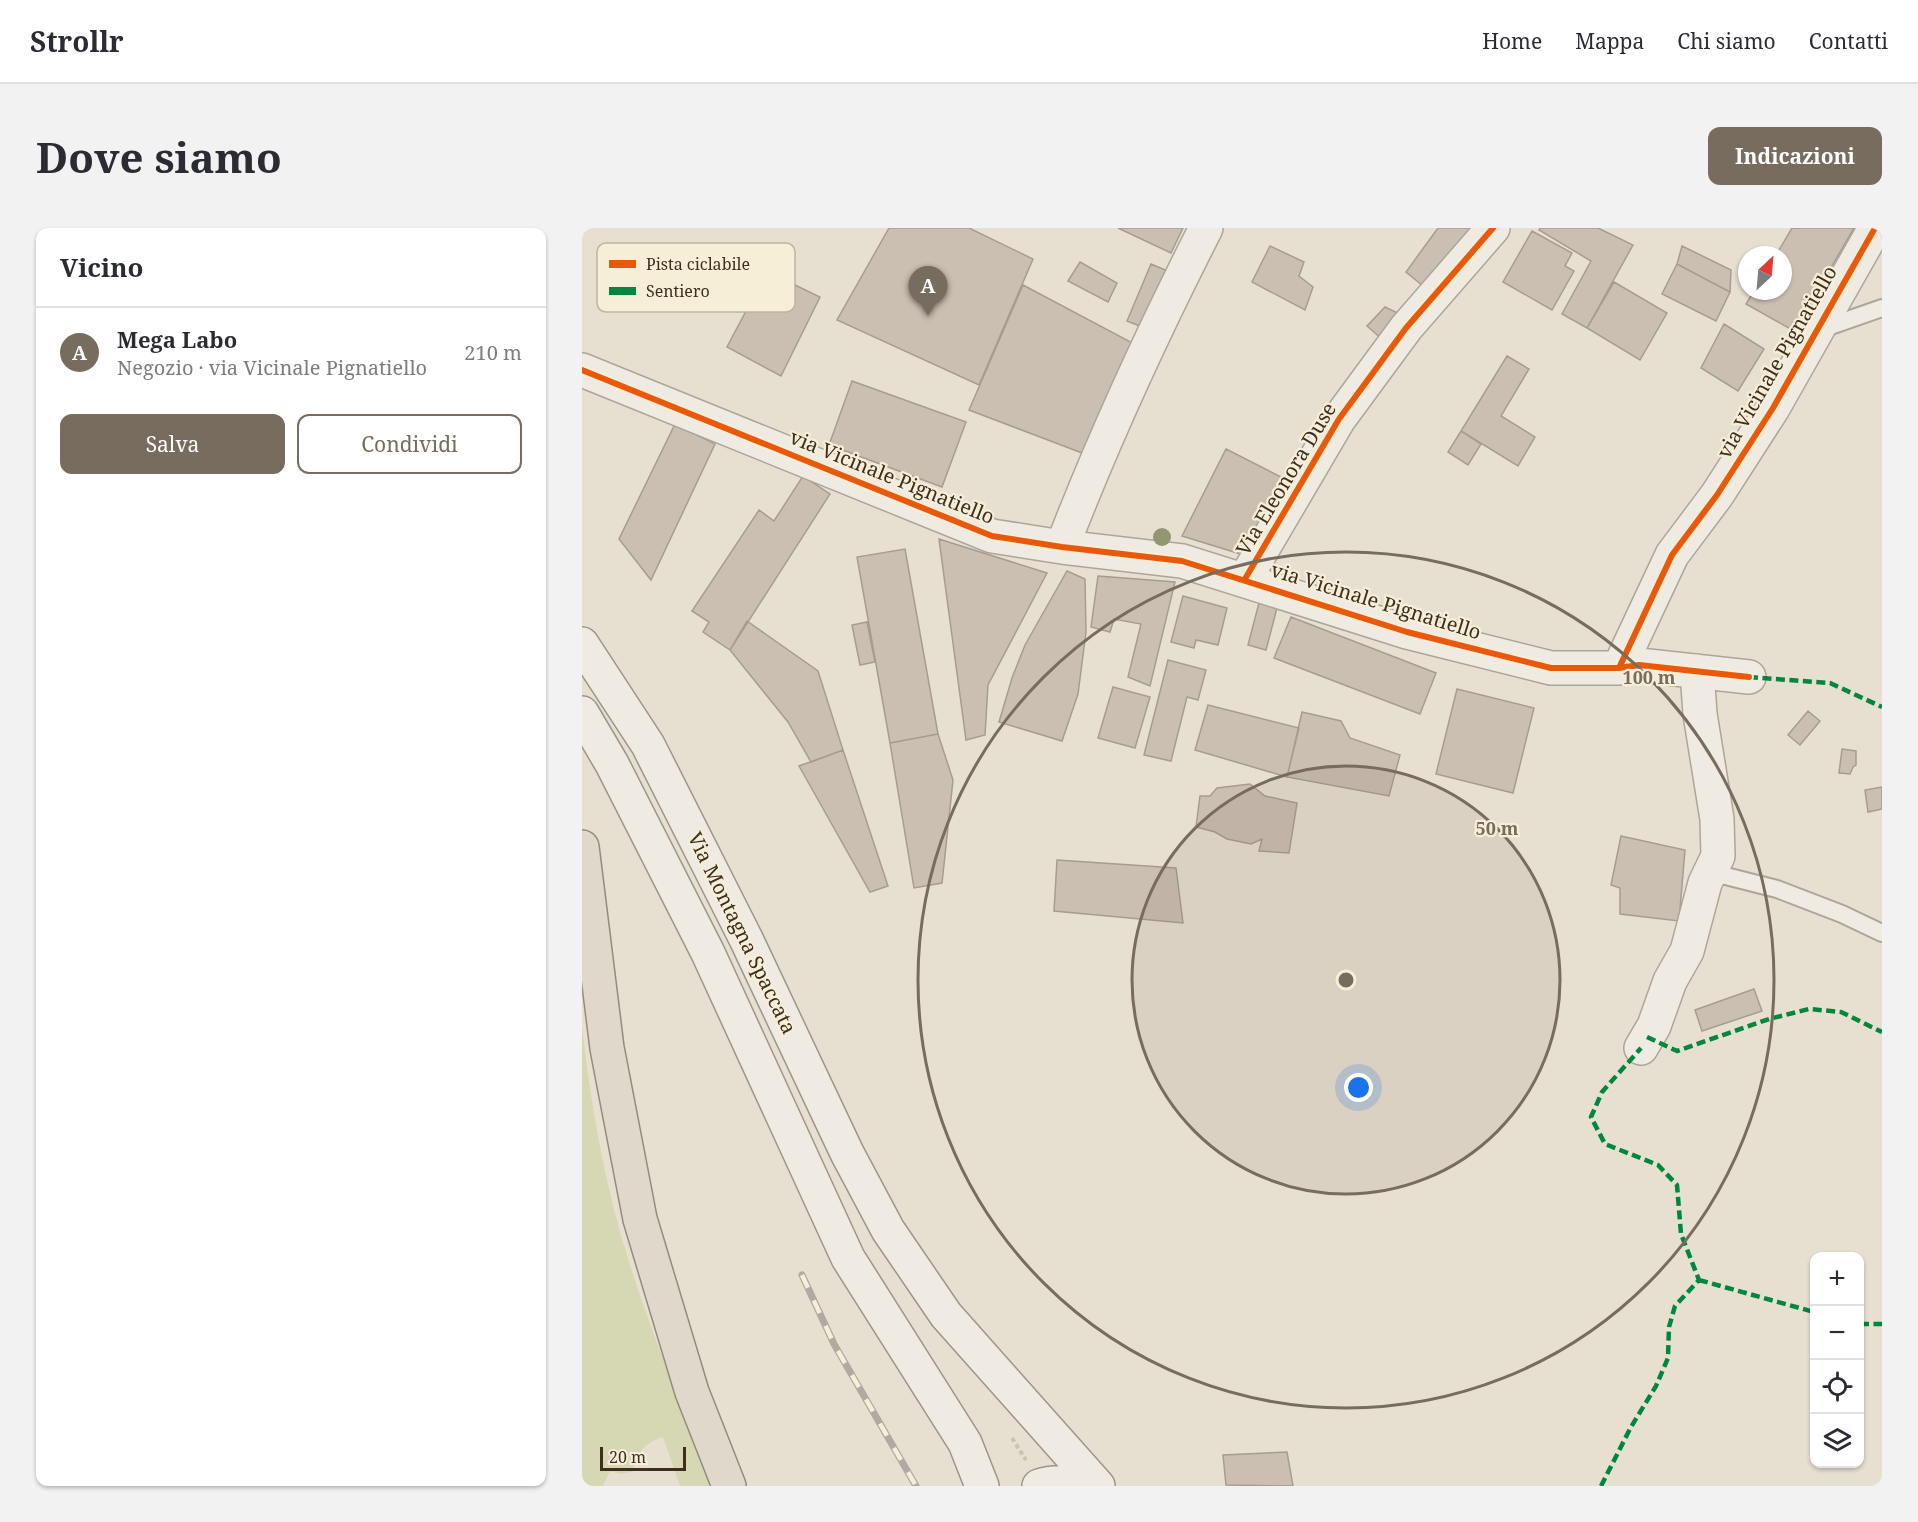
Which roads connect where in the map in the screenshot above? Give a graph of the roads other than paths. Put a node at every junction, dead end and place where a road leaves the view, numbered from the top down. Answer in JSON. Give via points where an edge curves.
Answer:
{"nodes":[{"id":1,"x":1206,"y":228,"type":"edge"},
{"id":2,"x":1493,"y":228,"type":"edge"},
{"id":3,"x":1875,"y":228,"type":"edge"},
{"id":4,"x":1882,"y":308,"type":"edge"},
{"id":5,"x":1815,"y":331,"type":"junction"},
{"id":6,"x":582,"y":370,"type":"edge"},
{"id":7,"x":1062,"y":547,"type":"junction"},
{"id":8,"x":1245,"y":579,"type":"junction"},
{"id":9,"x":582,"y":644,"type":"edge"},
{"id":10,"x":1619,"y":668,"type":"junction"},
{"id":11,"x":1697,"y":671,"type":"junction"},
{"id":12,"x":1749,"y":677,"type":"dead end"},
{"id":13,"x":582,"y":713,"type":"edge"},
{"id":14,"x":582,"y":847,"type":"edge"},
{"id":15,"x":1710,"y":872,"type":"junction"},
{"id":16,"x":1882,"y":933,"type":"edge"},
{"id":17,"x":1641,"y":1048,"type":"dead end"},
{"id":18,"x":729,"y":1486,"type":"edge"},
{"id":19,"x":982,"y":1486,"type":"edge"},
{"id":20,"x":1039,"y":1486,"type":"edge"},
{"id":21,"x":1083,"y":1486,"type":"edge"},
{"id":22,"x":1098,"y":1486,"type":"edge"}],
"edges":[{"from":1,"to":7,"type":"street","via":[[1137,366]]},
{"from":2,"to":8,"type":"street","name":"Via Eleonora Duse","via":[[1406,328],[1339,419]]},
{"from":3,"to":5,"type":"street","name":"via Vicinale Pignatiello"},
{"from":4,"to":5,"type":"lane"},
{"from":5,"to":10,"type":"street","name":"via Vicinale Pignatiello","via":[[1773,408],[1717,495],[1672,555]]},
{"from":6,"to":7,"type":"street","name":"via Vicinale Pignatiello","via":[[992,536]]},
{"from":7,"to":8,"type":"street","name":"via Vicinale Pignatiello","via":[[1182,561]]},
{"from":8,"to":10,"type":"street","name":"via Vicinale Pignatiello","via":[[1407,632],[1551,668]]},
{"from":9,"to":22,"type":"street","name":"Via Montagna Spaccata","via":[[648,745],[888,1230],[946,1315]]},
{"from":10,"to":11,"type":"street","name":"via Vicinale Pignatiello","via":[[1639,665]]},
{"from":11,"to":12,"type":"street","name":"via Vicinale Pignatiello"},
{"from":11,"to":15,"type":"street","via":[[1717,819],[1718,856]]},
{"from":13,"to":19,"type":"street","name":"Via Montagna Spaccata","via":[[708,953],[848,1258],[965,1443]]},
{"from":14,"to":18,"type":"highway","via":[[606,1048],[640,1219],[692,1392]]},
{"from":15,"to":16,"type":"lane","via":[[1777,889]]},
{"from":15,"to":17,"type":"street","via":[[1687,951]]},
{"from":20,"to":21,"type":"street","via":[[1071,1482]]}]}
